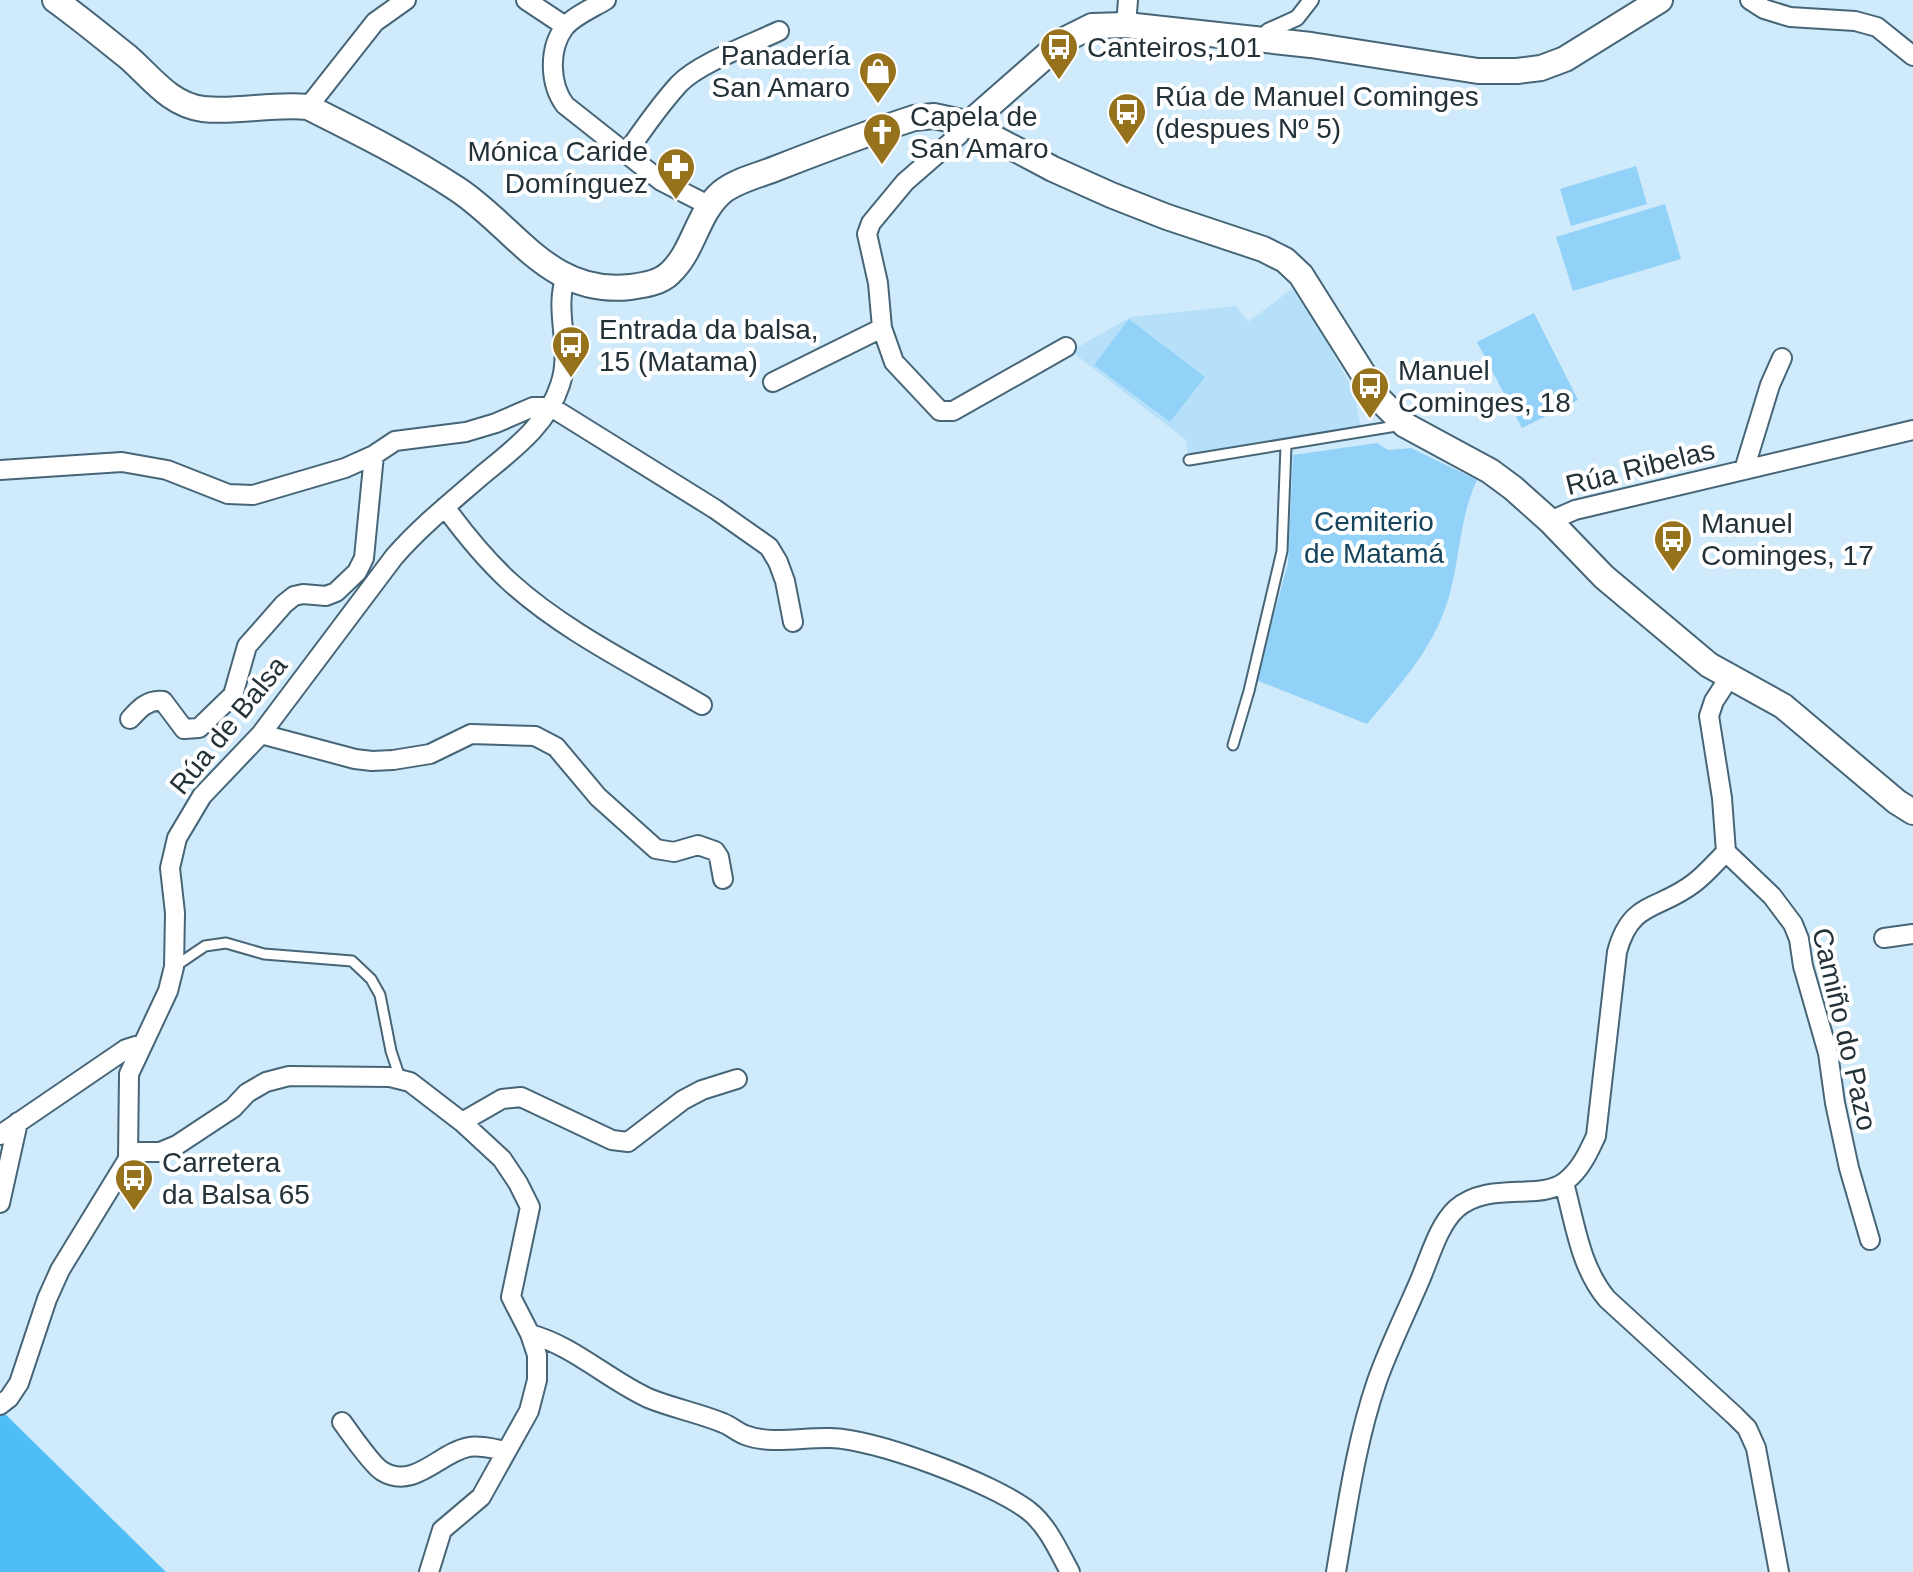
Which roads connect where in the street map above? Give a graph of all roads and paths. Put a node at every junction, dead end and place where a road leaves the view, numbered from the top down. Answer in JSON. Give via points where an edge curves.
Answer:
{"nodes":[{"id":1,"x":55,"y":0,"type":"edge"},
{"id":2,"x":406,"y":0,"type":"edge"},
{"id":3,"x":526,"y":0,"type":"edge"},
{"id":4,"x":606,"y":0,"type":"edge"},
{"id":5,"x":1128,"y":0,"type":"edge"},
{"id":6,"x":1311,"y":0,"type":"edge"},
{"id":7,"x":1660,"y":0,"type":"edge"},
{"id":8,"x":1750,"y":0,"type":"edge"},
{"id":9,"x":383,"y":7,"type":"edge"},
{"id":10,"x":1126,"y":25,"type":"junction"},
{"id":11,"x":565,"y":26,"type":"junction"},
{"id":12,"x":779,"y":31,"type":"dead end"},
{"id":13,"x":1265,"y":41,"type":"junction"},
{"id":14,"x":1913,"y":56,"type":"edge"},
{"id":15,"x":308,"y":107,"type":"junction"},
{"id":16,"x":966,"y":123,"type":"junction"},
{"id":17,"x":626,"y":154,"type":"junction"},
{"id":18,"x":710,"y":206,"type":"junction"},
{"id":19,"x":566,"y":276,"type":"junction"},
{"id":20,"x":882,"y":328,"type":"junction"},
{"id":21,"x":1066,"y":347,"type":"dead end"},
{"id":22,"x":1782,"y":358,"type":"dead end"},
{"id":23,"x":773,"y":382,"type":"dead end"},
{"id":24,"x":551,"y":407,"type":"junction"},
{"id":25,"x":1405,"y":425,"type":"junction"},
{"id":26,"x":1913,"y":430,"type":"edge"},
{"id":27,"x":1286,"y":446,"type":"junction"},
{"id":28,"x":374,"y":455,"type":"junction"},
{"id":29,"x":1189,"y":460,"type":"dead end"},
{"id":30,"x":0,"y":470,"type":"edge"},
{"id":31,"x":1744,"y":470,"type":"junction"},
{"id":32,"x":445,"y":507,"type":"junction"},
{"id":33,"x":1550,"y":521,"type":"junction"},
{"id":34,"x":365,"y":594,"type":"junction"},
{"id":35,"x":326,"y":596,"type":"junction"},
{"id":36,"x":793,"y":622,"type":"dead end"},
{"id":37,"x":1729,"y":678,"type":"junction"},
{"id":38,"x":702,"y":705,"type":"dead end"},
{"id":39,"x":130,"y":719,"type":"dead end"},
{"id":40,"x":261,"y":734,"type":"junction"},
{"id":41,"x":1233,"y":745,"type":"dead end"},
{"id":42,"x":1913,"y":812,"type":"edge"},
{"id":43,"x":1726,"y":852,"type":"junction"},
{"id":44,"x":723,"y":879,"type":"dead end"},
{"id":45,"x":1913,"y":934,"type":"edge"},
{"id":46,"x":1884,"y":938,"type":"dead end"},
{"id":47,"x":174,"y":967,"type":"junction"},
{"id":48,"x":142,"y":1044,"type":"junction"},
{"id":49,"x":400,"y":1079,"type":"junction"},
{"id":50,"x":737,"y":1079,"type":"dead end"},
{"id":51,"x":18,"y":1122,"type":"junction"},
{"id":52,"x":462,"y":1122,"type":"junction"},
{"id":53,"x":0,"y":1135,"type":"edge"},
{"id":54,"x":128,"y":1152,"type":"junction"},
{"id":55,"x":1564,"y":1183,"type":"junction"},
{"id":56,"x":0,"y":1203,"type":"edge"},
{"id":57,"x":1870,"y":1240,"type":"dead end"},
{"id":58,"x":530,"y":1334,"type":"junction"},
{"id":59,"x":0,"y":1405,"type":"edge"},
{"id":60,"x":342,"y":1422,"type":"dead end"},
{"id":61,"x":506,"y":1451,"type":"junction"},
{"id":62,"x":429,"y":1572,"type":"edge"},
{"id":63,"x":1070,"y":1572,"type":"edge"},
{"id":64,"x":1336,"y":1572,"type":"edge"},
{"id":65,"x":1779,"y":1572,"type":"edge"}],
"edges":[{"from":1,"to":15,"type":"street","via":[[183,103],[204,109]]},
{"from":2,"to":9,"type":"street"},
{"from":3,"to":11,"type":"street"},
{"from":4,"to":11,"type":"street"},
{"from":5,"to":10,"type":"street"},
{"from":6,"to":13,"type":"street","via":[[1297,18],[1268,31]]},
{"from":7,"to":13,"type":"street","via":[[1565,59],[1517,71],[1478,71]]},
{"from":8,"to":14,"type":"street","via":[[1790,17],[1877,27]]},
{"from":9,"to":15,"type":"street"},
{"from":10,"to":13,"type":"street"},
{"from":10,"to":16,"type":"street","via":[[1092,26],[1064,40]]},
{"from":11,"to":17,"type":"street","via":[[556,50],[553,85],[565,105]]},
{"from":12,"to":17,"type":"street","via":[[680,83]]},
{"from":15,"to":19,"type":"street","via":[[460,191],[547,266]]},
{"from":16,"to":18,"type":"street","via":[[914,118],[739,183]]},
{"from":16,"to":20,"type":"street","via":[[871,223],[867,234]]},
{"from":16,"to":25,"type":"street","via":[[1111,195],[1285,260],[1314,292],[1379,399]]},
{"from":17,"to":18,"type":"street"},
{"from":18,"to":19,"type":"street","via":[[686,252],[660,280],[612,287]]},
{"from":19,"to":24,"type":"street","name":"Rúa de Balsa","via":[[561,298],[566,368]]},
{"from":20,"to":21,"type":"street","via":[[894,362],[940,411],[953,411]]},
{"from":20,"to":23,"type":"street"},
{"from":22,"to":31,"type":"street","name":"Rúa Ribelas"},
{"from":24,"to":28,"type":"street","via":[[533,407],[482,429],[395,441]]},
{"from":24,"to":32,"type":"street","name":"Rúa de Balsa","via":[[522,442]]},
{"from":24,"to":36,"type":"street","via":[[769,547],[785,581]]},
{"from":25,"to":27,"type":"lane"},
{"from":25,"to":33,"type":"street","via":[[1490,471]]},
{"from":26,"to":31,"type":"street","name":"Rúa Ribelas"},
{"from":27,"to":29,"type":"lane"},
{"from":27,"to":41,"type":"lane","via":[[1282,551]]},
{"from":28,"to":30,"type":"street","via":[[240,496],[167,470],[122,462]]},
{"from":28,"to":35,"type":"street","via":[[364,558],[357,572]]},
{"from":31,"to":33,"type":"street","name":"Rúa Ribelas","via":[[1575,510]]},
{"from":32,"to":34,"type":"street","name":"Rúa de Balsa","via":[[412,536]]},
{"from":32,"to":38,"type":"street","via":[[493,565],[530,598]]},
{"from":33,"to":37,"type":"street","via":[[1604,577]]},
{"from":34,"to":35,"type":"street"},
{"from":34,"to":40,"type":"street","name":"Rúa de Balsa"},
{"from":35,"to":39,"type":"street","via":[[303,594],[284,604],[247,646],[233,695],[199,728],[184,729],[163,701],[156,700]]},
{"from":37,"to":42,"type":"street","via":[[1783,706]]},
{"from":37,"to":43,"type":"street","via":[[1709,716]]},
{"from":40,"to":44,"type":"street","via":[[372,761],[430,754],[471,734],[535,736],[556,747],[598,797],[656,849],[674,852],[698,845],[715,851]]},
{"from":40,"to":47,"type":"street","name":"Rúa de Balsa","via":[[202,796],[177,838],[170,868]]},
{"from":43,"to":55,"type":"street","via":[[1694,883],[1631,918],[1621,935],[1596,1136],[1583,1163]]},
{"from":43,"to":57,"type":"street","name":"Camiño do Pazo","via":[[1772,896],[1799,939]]},
{"from":45,"to":46,"type":"street"},
{"from":47,"to":48,"type":"street","name":"Rúa de Balsa"},
{"from":47,"to":49,"type":"lane","via":[[205,946],[226,943],[264,954],[352,961],[380,995]]},
{"from":48,"to":51,"type":"street","via":[[126,1049]]},
{"from":48,"to":54,"type":"street","name":"Rúa de Balsa","via":[[127,1087]]},
{"from":49,"to":52,"type":"street"},
{"from":49,"to":54,"type":"street","via":[[289,1076],[266,1082],[177,1145],[160,1152]]},
{"from":50,"to":52,"type":"street","via":[[683,1100],[628,1142],[612,1140],[521,1097],[502,1099]]},
{"from":51,"to":53,"type":"street"},
{"from":51,"to":56,"type":"street"},
{"from":52,"to":58,"type":"street","via":[[502,1159],[530,1207],[511,1297]]},
{"from":54,"to":59,"type":"street","name":"Rúa de Balsa","via":[[125,1167],[60,1270],[19,1383]]},
{"from":55,"to":64,"type":"street","via":[[1473,1198],[1455,1211],[1440,1234],[1377,1380]]},
{"from":55,"to":65,"type":"street","via":[[1594,1283],[1753,1437]]},
{"from":58,"to":61,"type":"street","via":[[537,1380],[529,1411]]},
{"from":58,"to":63,"type":"street","via":[[554,1341],[648,1397],[747,1436],[862,1442],[999,1493],[1032,1513]]},
{"from":60,"to":61,"type":"street","via":[[381,1471],[398,1475],[412,1475],[468,1447]]},
{"from":61,"to":62,"type":"street","via":[[481,1497],[442,1530]]}]}
